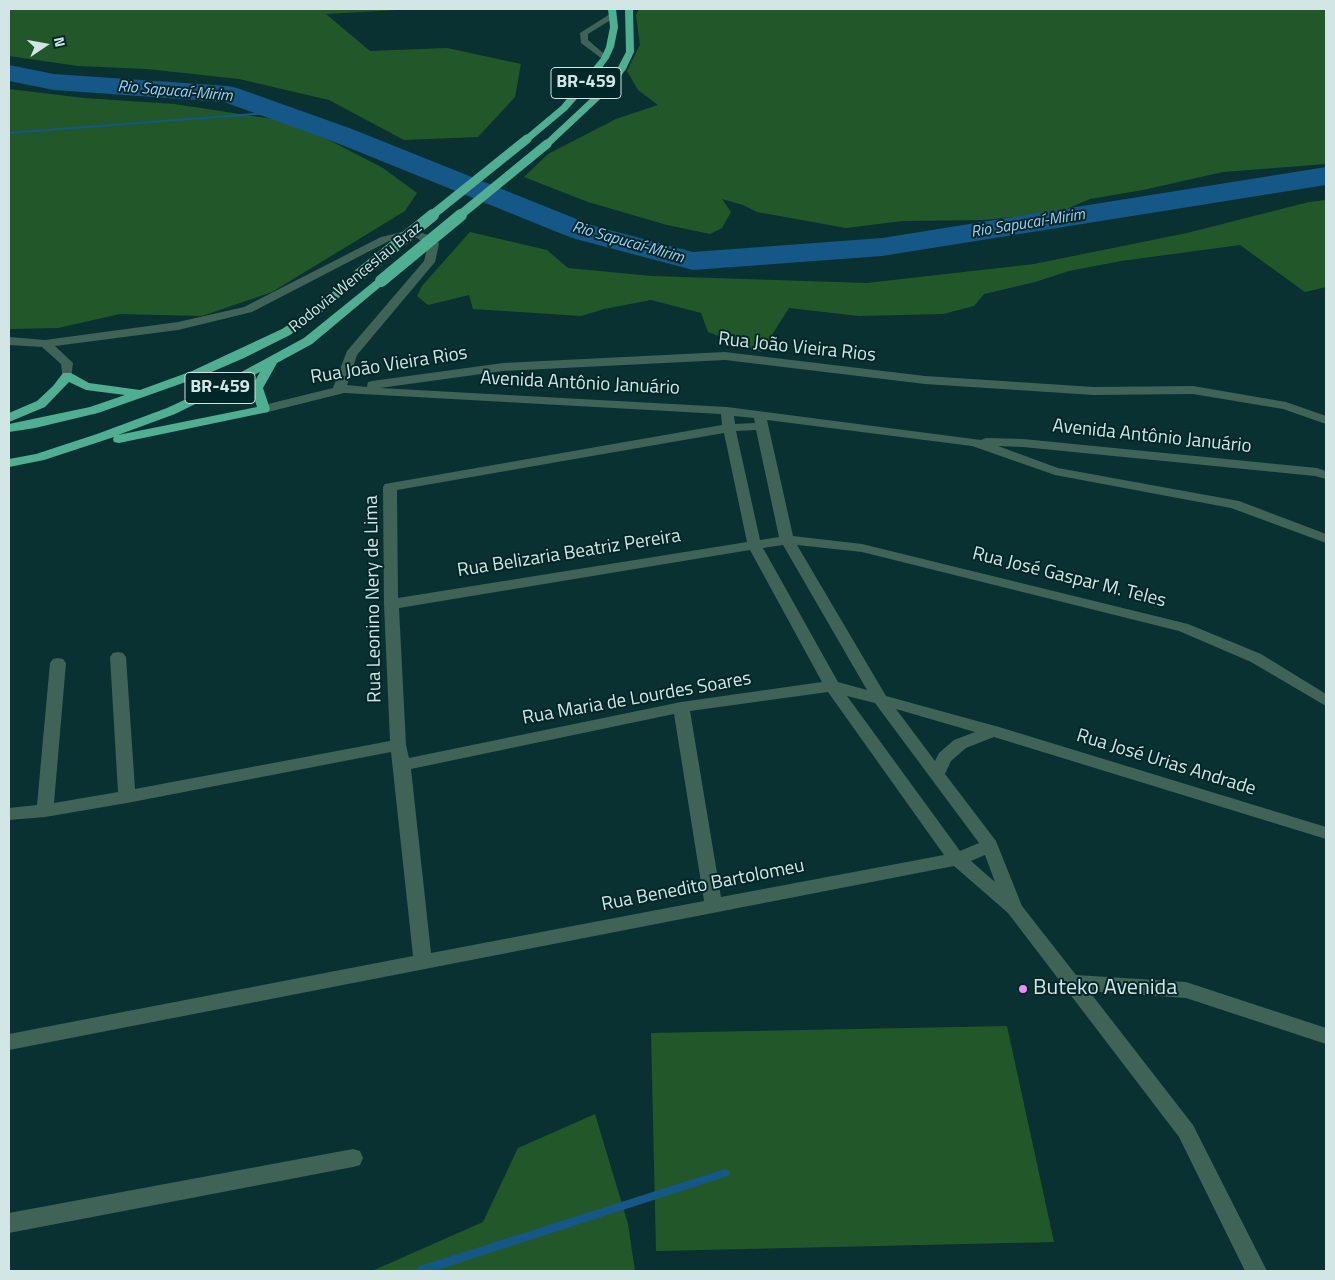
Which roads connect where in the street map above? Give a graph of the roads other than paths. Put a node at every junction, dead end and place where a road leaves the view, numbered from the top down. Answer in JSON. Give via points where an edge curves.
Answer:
{"nodes":[{"id":1,"x":629,"y":9,"type":"edge"},
{"id":2,"x":612,"y":12,"type":"edge"},
{"id":3,"x":605,"y":58,"type":"junction"},
{"id":4,"x":9,"y":341,"type":"edge"},
{"id":5,"x":45,"y":344,"type":"junction"},
{"id":6,"x":272,"y":361,"type":"junction"},
{"id":7,"x":67,"y":376,"type":"junction"},
{"id":8,"x":339,"y":389,"type":"junction"},
{"id":9,"x":144,"y":394,"type":"junction"},
{"id":10,"x":264,"y":409,"type":"junction"},
{"id":11,"x":728,"y":411,"type":"junction"},
{"id":12,"x":9,"y":418,"type":"edge"},
{"id":13,"x":760,"y":420,"type":"junction"},
{"id":14,"x":1326,"y":420,"type":"edge"},
{"id":15,"x":9,"y":428,"type":"edge"},
{"id":16,"x":729,"y":428,"type":"junction"},
{"id":17,"x":974,"y":442,"type":"junction"},
{"id":18,"x":39,"y":457,"type":"junction"},
{"id":19,"x":9,"y":464,"type":"edge"},
{"id":20,"x":1326,"y":475,"type":"edge"},
{"id":21,"x":1326,"y":539,"type":"edge"},
{"id":22,"x":787,"y":540,"type":"junction"},
{"id":23,"x":754,"y":544,"type":"junction"},
{"id":24,"x":391,"y":604,"type":"junction"},
{"id":25,"x":118,"y":657,"type":"dead end"},
{"id":26,"x":58,"y":663,"type":"dead end"},
{"id":27,"x":832,"y":686,"type":"junction"},
{"id":28,"x":878,"y":698,"type":"junction"},
{"id":29,"x":1326,"y":701,"type":"edge"},
{"id":30,"x":681,"y":707,"type":"junction"},
{"id":31,"x":993,"y":731,"type":"junction"},
{"id":32,"x":398,"y":745,"type":"junction"},
{"id":33,"x":402,"y":765,"type":"junction"},
{"id":34,"x":936,"y":776,"type":"junction"},
{"id":35,"x":127,"y":797,"type":"junction"},
{"id":36,"x":45,"y":811,"type":"junction"},
{"id":37,"x":9,"y":814,"type":"edge"},
{"id":38,"x":1326,"y":833,"type":"edge"},
{"id":39,"x":990,"y":846,"type":"junction"},
{"id":40,"x":957,"y":859,"type":"junction"},
{"id":41,"x":714,"y":906,"type":"junction"},
{"id":42,"x":1014,"y":908,"type":"junction"},
{"id":43,"x":423,"y":962,"type":"junction"},
{"id":44,"x":1071,"y":982,"type":"junction"},
{"id":45,"x":1326,"y":1036,"type":"edge"},
{"id":46,"x":9,"y":1042,"type":"edge"},
{"id":47,"x":353,"y":1158,"type":"dead end"},
{"id":48,"x":9,"y":1223,"type":"edge"},
{"id":49,"x":1256,"y":1271,"type":"edge"}],
"edges":[{"from":1,"to":6,"type":"highway","name":"Rodovia Wenceslau Braz","number":"BR-459","bridge":true,"via":[[630,52],[609,86],[547,144],[382,281],[308,341]]},
{"from":2,"to":3,"type":"highway","name":"Rodovia Wenceslau Braz","number":"BR-459","via":[[614,27]]},
{"from":2,"to":3,"type":"street","via":[[584,33],[584,41]]},
{"from":3,"to":9,"type":"highway","name":"Rodovia Wenceslau Braz","number":"BR-459","bridge":true,"via":[[564,108],[318,310],[286,332],[232,359]]},
{"from":4,"to":5,"type":"street"},
{"from":5,"to":7,"type":"street","via":[[67,363]]},
{"from":5,"to":8,"type":"street","via":[[178,326],[248,310],[385,239],[402,235],[427,238],[434,244],[429,262],[351,354]]},
{"from":6,"to":10,"type":"highway","via":[[257,388]]},
{"from":6,"to":18,"type":"highway","name":"Rodovia Wenceslau Braz","number":"BR-459","via":[[171,411],[102,438]]},
{"from":7,"to":9,"type":"highway","number":"BR-459","via":[[86,386]]},
{"from":7,"to":12,"type":"highway","via":[[41,404]]},
{"from":8,"to":10,"type":"street","name":"Rua João Vieira Rios"},
{"from":8,"to":11,"type":"street","name":"Avenida Antônio Januário"},
{"from":8,"to":14,"type":"street","name":"Rua João Vieira Rios","via":[[503,367],[724,356],[935,381],[1094,391],[1193,390],[1286,406]]},
{"from":9,"to":15,"type":"highway","name":"Rodovia Wenceslau Braz","number":"BR-459","via":[[94,410]]},
{"from":10,"to":18,"type":"highway"},
{"from":11,"to":13,"type":"street","name":"Avenida Antônio Januário"},
{"from":11,"to":16,"type":"street"},
{"from":13,"to":16,"type":"street","name":"Rua Leonino Nery de Lima"},
{"from":13,"to":17,"type":"street"},
{"from":13,"to":22,"type":"street"},
{"from":16,"to":23,"type":"street"},
{"from":16,"to":24,"type":"street","name":"Rua Leonino Nery de Lima","via":[[390,487]]},
{"from":17,"to":20,"type":"street","name":"Avenida Antônio Januário","via":[[1023,442]]},
{"from":17,"to":21,"type":"street","via":[[1056,471],[1234,504]]},
{"from":18,"to":19,"type":"highway","name":"Rodovia Wenceslau Braz","number":"BR-459"},
{"from":22,"to":23,"type":"street","name":"Rua José Gaspar M. Teles"},
{"from":22,"to":28,"type":"street"},
{"from":22,"to":29,"type":"street","name":"Rua José Gaspar M. Teles","via":[[862,548],[1183,627],[1256,658]]},
{"from":23,"to":24,"type":"street","name":"Rua Belizaria Beatriz Pereira"},
{"from":23,"to":27,"type":"street"},
{"from":24,"to":32,"type":"street","name":"Rua Leonino Nery de Lima"},
{"from":25,"to":35,"type":"street"},
{"from":26,"to":36,"type":"street"},
{"from":27,"to":28,"type":"street","name":"Rua Maria de Lourdes Soares"},
{"from":27,"to":30,"type":"street","name":"Rua Maria de Lourdes Soares"},
{"from":27,"to":40,"type":"street"},
{"from":28,"to":31,"type":"street","name":"Rua José Urias Andrade"},
{"from":28,"to":34,"type":"street"},
{"from":30,"to":33,"type":"street","name":"Rua Maria de Lourdes Soares"},
{"from":30,"to":41,"type":"street"},
{"from":31,"to":34,"type":"street","via":[[960,744],[945,757]]},
{"from":31,"to":38,"type":"street","name":"Rua José Urias Andrade"},
{"from":32,"to":33,"type":"street","name":"Rua Leonino Nery de Lima"},
{"from":32,"to":35,"type":"street"},
{"from":33,"to":43,"type":"street","name":"Rua Leonino Nery de Lima"},
{"from":34,"to":39,"type":"street"},
{"from":35,"to":36,"type":"street"},
{"from":36,"to":37,"type":"street"},
{"from":39,"to":40,"type":"street","name":"Rua Benedito Bartolomeu"},
{"from":39,"to":42,"type":"street"},
{"from":40,"to":41,"type":"street","name":"Rua Benedito Bartolomeu"},
{"from":40,"to":42,"type":"street"},
{"from":41,"to":43,"type":"street","name":"Rua Benedito Bartolomeu"},
{"from":42,"to":44,"type":"street"},
{"from":43,"to":46,"type":"street","name":"Rua Benedito Bartolomeu"},
{"from":44,"to":45,"type":"street","via":[[1186,990]]},
{"from":44,"to":49,"type":"street","via":[[1186,1131]]},
{"from":47,"to":48,"type":"street"}]}
